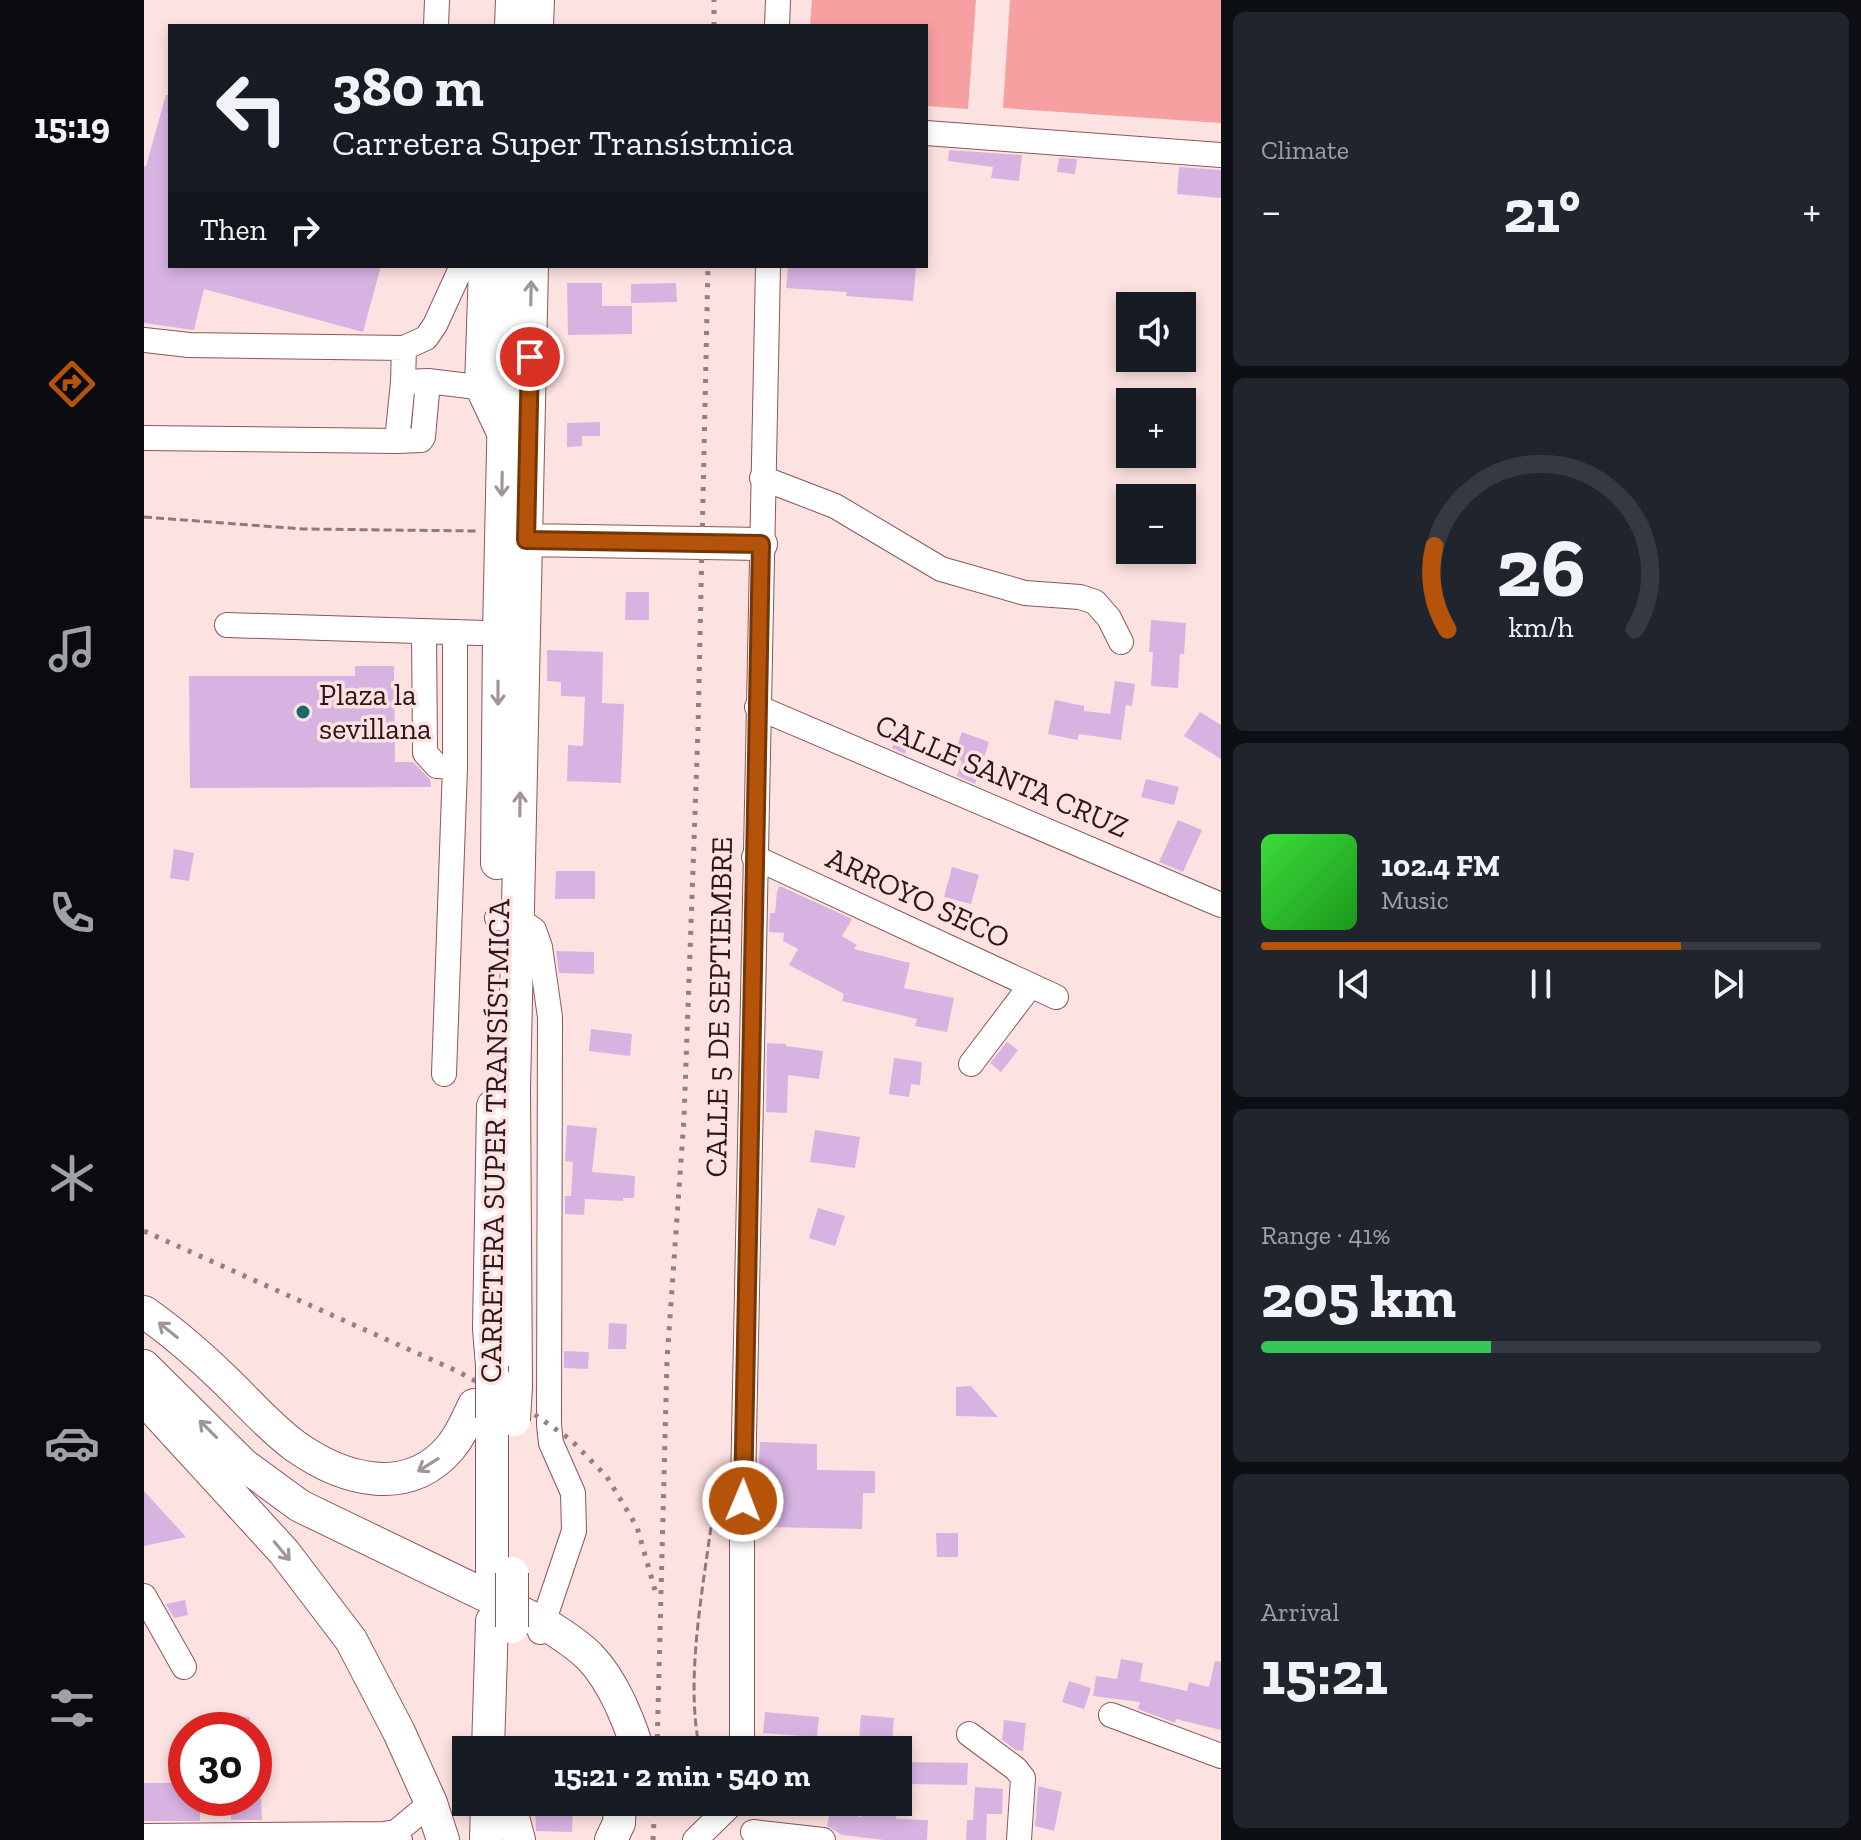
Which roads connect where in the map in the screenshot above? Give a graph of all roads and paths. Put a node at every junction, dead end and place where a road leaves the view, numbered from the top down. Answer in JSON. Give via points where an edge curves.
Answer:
{"nodes":[{"id":1,"x":437,"y":0,"type":"edge"},
{"id":2,"x":512,"y":0,"type":"edge"},
{"id":3,"x":538,"y":0,"type":"edge"},
{"id":4,"x":778,"y":0,"type":"edge"},
{"id":5,"x":436,"y":24,"type":"edge"},
{"id":6,"x":511,"y":24,"type":"edge"},
{"id":7,"x":537,"y":24,"type":"edge"},
{"id":8,"x":777,"y":24,"type":"edge"},
{"id":9,"x":928,"y":133,"type":"edge"},
{"id":10,"x":1221,"y":155,"type":"edge"},
{"id":11,"x":461,"y":268,"type":"edge"},
{"id":12,"x":481,"y":268,"type":"edge"},
{"id":13,"x":507,"y":268,"type":"edge"},
{"id":14,"x":532,"y":268,"type":"edge"},
{"id":15,"x":768,"y":268,"type":"edge"},
{"id":16,"x":144,"y":340,"type":"edge"},
{"id":17,"x":404,"y":348,"type":"junction"},
{"id":18,"x":428,"y":381,"type":"junction"},
{"id":19,"x":403,"y":382,"type":"junction"},
{"id":20,"x":477,"y":387,"type":"junction"},
{"id":21,"x":144,"y":438,"type":"edge"},
{"id":22,"x":397,"y":441,"type":"junction"},
{"id":23,"x":503,"y":442,"type":"junction"},
{"id":24,"x":762,"y":478,"type":"junction"},
{"id":25,"x":144,"y":517,"type":"edge"},
{"id":26,"x":514,"y":535,"type":"junction"},
{"id":27,"x":761,"y":544,"type":"junction"},
{"id":28,"x":227,"y":625,"type":"dead end"},
{"id":29,"x":424,"y":631,"type":"junction"},
{"id":30,"x":455,"y":632,"type":"junction"},
{"id":31,"x":511,"y":634,"type":"junction"},
{"id":32,"x":1121,"y":642,"type":"dead end"},
{"id":33,"x":757,"y":707,"type":"junction"},
{"id":34,"x":455,"y":767,"type":"junction"},
{"id":35,"x":754,"y":857,"type":"junction"},
{"id":36,"x":1221,"y":905,"type":"edge"},
{"id":37,"x":507,"y":918,"type":"junction"},
{"id":38,"x":1031,"y":985,"type":"junction"},
{"id":39,"x":1056,"y":997,"type":"dead end"},
{"id":40,"x":971,"y":1064,"type":"dead end"},
{"id":41,"x":444,"y":1074,"type":"dead end"},
{"id":42,"x":144,"y":1312,"type":"edge"},
{"id":43,"x":144,"y":1366,"type":"edge"},
{"id":44,"x":495,"y":1373,"type":"junction"},
{"id":45,"x":144,"y":1399,"type":"edge"},
{"id":46,"x":493,"y":1414,"type":"junction"},
{"id":47,"x":194,"y":1451,"type":"junction"},
{"id":48,"x":743,"y":1501,"type":"junction"},
{"id":49,"x":144,"y":1596,"type":"edge"},
{"id":50,"x":522,"y":1626,"type":"junction"},
{"id":51,"x":184,"y":1667,"type":"dead end"},
{"id":52,"x":1111,"y":1715,"type":"dead end"},
{"id":53,"x":969,"y":1734,"type":"dead end"},
{"id":54,"x":492,"y":1736,"type":"edge"},
{"id":55,"x":510,"y":1736,"type":"edge"},
{"id":56,"x":614,"y":1736,"type":"edge"},
{"id":57,"x":634,"y":1736,"type":"edge"},
{"id":58,"x":697,"y":1736,"type":"edge"},
{"id":59,"x":742,"y":1736,"type":"edge"},
{"id":60,"x":1221,"y":1756,"type":"edge"},
{"id":61,"x":431,"y":1803,"type":"junction"},
{"id":62,"x":487,"y":1816,"type":"edge"},
{"id":63,"x":508,"y":1816,"type":"edge"},
{"id":64,"x":512,"y":1816,"type":"edge"},
{"id":65,"x":619,"y":1816,"type":"edge"},
{"id":66,"x":638,"y":1816,"type":"edge"},
{"id":67,"x":720,"y":1816,"type":"edge"},
{"id":68,"x":750,"y":1816,"type":"edge"},
{"id":69,"x":144,"y":1836,"type":"edge"},
{"id":70,"x":398,"y":1836,"type":"edge"},
{"id":71,"x":754,"y":1836,"type":"edge"},
{"id":72,"x":443,"y":1840,"type":"edge"},
{"id":73,"x":486,"y":1840,"type":"edge"},
{"id":74,"x":507,"y":1840,"type":"edge"},
{"id":75,"x":519,"y":1840,"type":"edge"},
{"id":76,"x":611,"y":1840,"type":"edge"},
{"id":77,"x":634,"y":1840,"type":"edge"},
{"id":78,"x":695,"y":1840,"type":"edge"},
{"id":79,"x":823,"y":1840,"type":"edge"},
{"id":80,"x":1019,"y":1840,"type":"edge"}],
"edges":[{"from":1,"to":5,"type":"street"},
{"from":2,"to":6,"type":"main road"},
{"from":3,"to":7,"type":"main road"},
{"from":4,"to":8,"type":"street"},
{"from":9,"to":10,"type":"street"},
{"from":11,"to":17,"type":"street","via":[[426,338]]},
{"from":12,"to":20,"type":"street"},
{"from":13,"to":23,"type":"main road","name":"CARRETERA SUPER TRANSÍSTMICA"},
{"from":26,"to":14,"type":"main road","one_way":true},
{"from":15,"to":24,"type":"street","name":"CALLE 5 DE SEPTIEMBRE"},
{"from":16,"to":17,"type":"street"},
{"from":17,"to":19,"type":"street"},
{"from":18,"to":19,"type":"street"},
{"from":18,"to":20,"type":"street"},
{"from":18,"to":22,"type":"street","via":[[423,437]]},
{"from":19,"to":22,"type":"street"},
{"from":20,"to":23,"type":"street"},
{"from":21,"to":22,"type":"street"},
{"from":23,"to":26,"type":"main road","name":"CARRETERA SUPER TRANSÍSTMICA","one_way":true},
{"from":24,"to":27,"type":"street","name":"CALLE 5 DE SEPTIEMBRE"},
{"from":24,"to":32,"type":"street","via":[[835,506],[941,569],[1025,593],[1095,602]]},
{"from":25,"to":26,"type":"path","via":[[303,529]]},
{"from":26,"to":27,"type":"main road"},
{"from":26,"to":31,"type":"main road","name":"CARRETERA SUPER TRANSÍSTMICA"},
{"from":27,"to":33,"type":"street","name":"CALLE 5 DE SEPTIEMBRE"},
{"from":28,"to":29,"type":"street"},
{"from":29,"to":30,"type":"street"},
{"from":29,"to":34,"type":"street","via":[[425,753],[437,766]]},
{"from":30,"to":31,"type":"street"},
{"from":30,"to":34,"type":"street"},
{"from":31,"to":37,"type":"main road","name":"CARRETERA SUPER TRANSÍSTMICA"},
{"from":33,"to":35,"type":"street","name":"CALLE 5 DE SEPTIEMBRE"},
{"from":33,"to":36,"type":"street","name":"CALLE SANTA CRUZ"},
{"from":34,"to":41,"type":"street"},
{"from":35,"to":38,"type":"street","name":"ARROYO SECO"},
{"from":35,"to":48,"type":"street","name":"CALLE 5 DE SEPTIEMBRE"},
{"from":37,"to":44,"type":"main road","via":[[514,1090]]},
{"from":37,"to":44,"type":"main road","name":"CARRETERA SUPER TRANSÍSTMICA","via":[[489,1329]]},
{"from":37,"to":50,"type":"street","via":[[534,930],[550,1017],[549,1425],[551,1443],[573,1493],[574,1531]]},
{"from":38,"to":39,"type":"street","name":"ARROYO SECO"},
{"from":38,"to":40,"type":"street"},
{"from":46,"to":42,"type":"main road","one_way":true,"via":[[412,1475],[371,1480],[346,1474],[295,1446]]},
{"from":50,"to":43,"type":"main road","one_way":true,"via":[[300,1506],[244,1465]]},
{"from":44,"to":46,"type":"main road","name":"CARRETERA SUPER TRANSÍSTMICA","bridge":true},
{"from":45,"to":47,"type":"main road"},
{"from":46,"to":50,"type":"main road","name":"CARRETERA SUPER TRANSÍSTMICA","bridge":true,"via":[[502,1573]]},
{"from":47,"to":50,"type":"main road","via":[[286,1515]]},
{"from":47,"to":61,"type":"main road","one_way":true,"via":[[284,1552],[351,1640]]},
{"from":48,"to":58,"type":"path","via":[[714,1516],[711,1527],[697,1641]]},
{"from":48,"to":59,"type":"street","name":"CALLE 5 DE SEPTIEMBRE"},
{"from":49,"to":51,"type":"street"},
{"from":50,"to":54,"type":"main road","name":"CARRETERA SUPER TRANSÍSTMICA"},
{"from":50,"to":55,"type":"main road","name":"CARRETERA SUPER TRANSÍSTMICA"},
{"from":50,"to":56,"type":"main road","via":[[579,1665],[606,1707]]},
{"from":50,"to":57,"type":"main road","via":[[592,1657]]},
{"from":52,"to":60,"type":"street"},
{"from":53,"to":80,"type":"street","via":[[1023,1778]]},
{"from":61,"to":70,"type":"street"},
{"from":61,"to":72,"type":"main road"},
{"from":62,"to":73,"type":"main road"},
{"from":63,"to":74,"type":"main road"},
{"from":64,"to":75,"type":"main road"},
{"from":65,"to":76,"type":"main road"},
{"from":66,"to":77,"type":"main road"},
{"from":67,"to":78,"type":"street"},
{"from":68,"to":71,"type":"street"},
{"from":69,"to":70,"type":"street"},
{"from":71,"to":79,"type":"street"}]}
